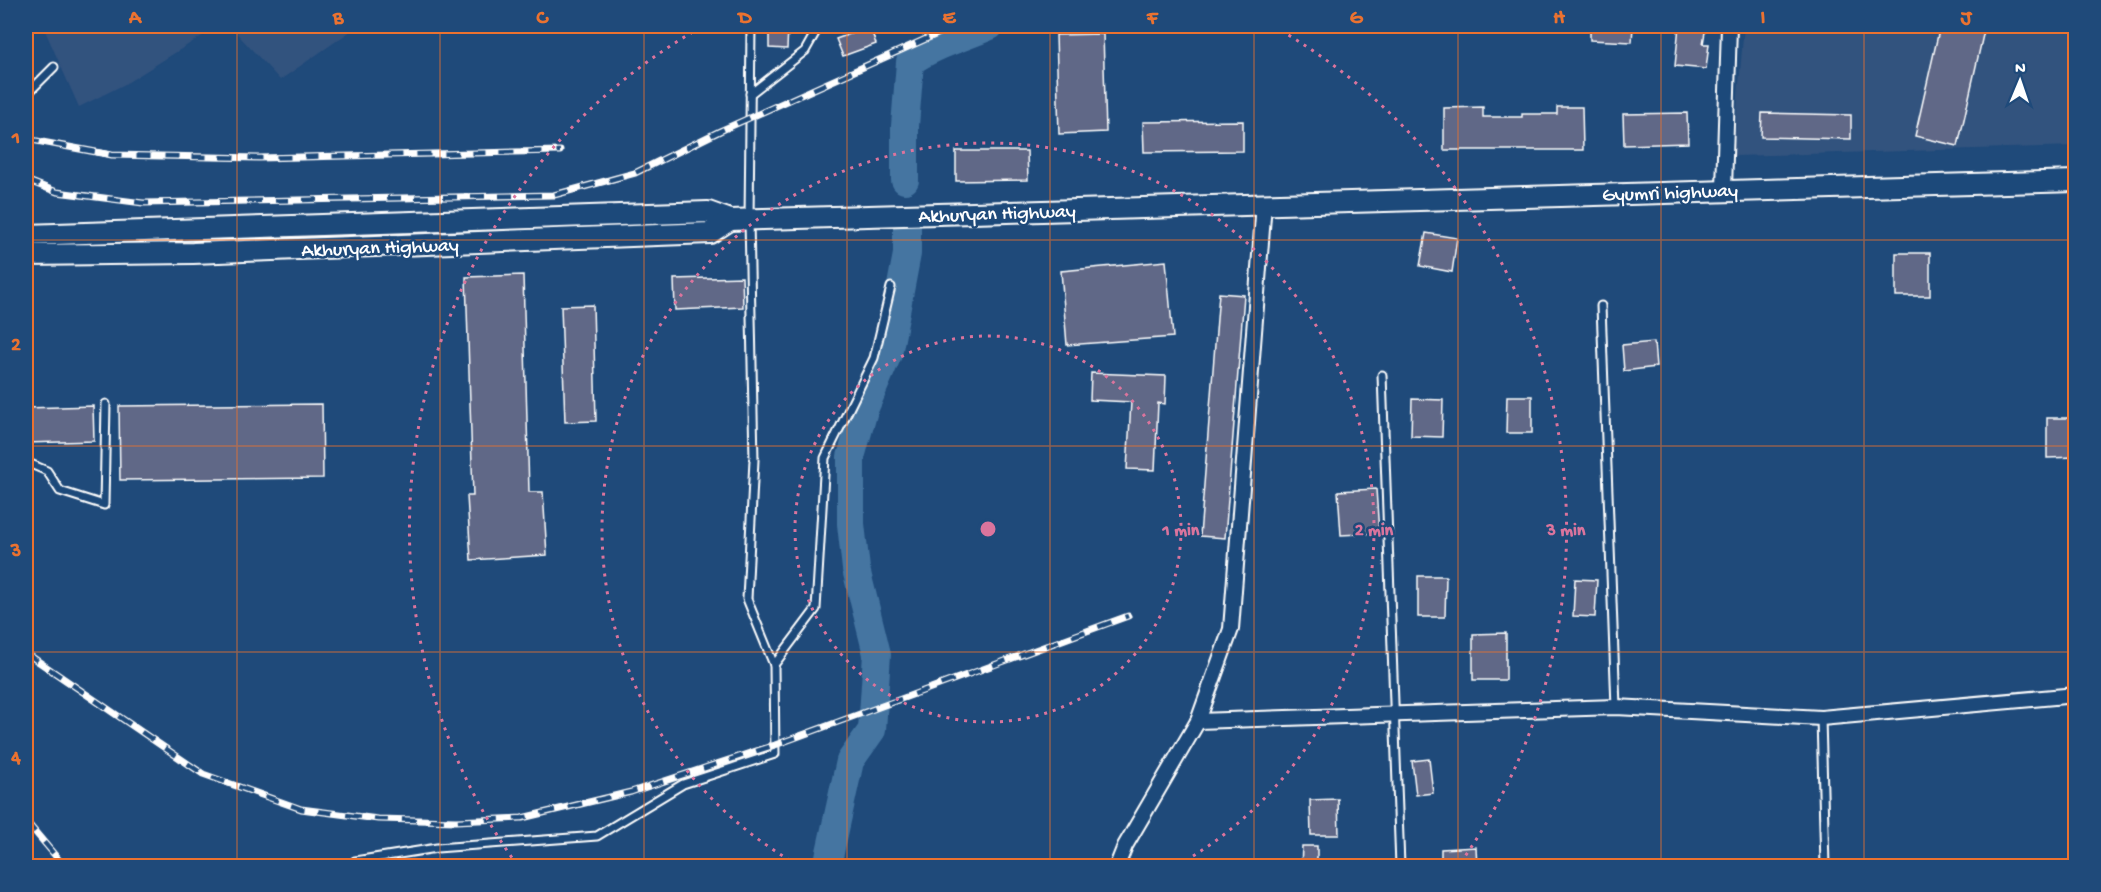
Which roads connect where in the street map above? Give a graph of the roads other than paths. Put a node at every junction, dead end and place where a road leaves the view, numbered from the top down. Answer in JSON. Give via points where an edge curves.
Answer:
{"nodes":[{"id":1,"x":751,"y":26,"type":"edge"},
{"id":2,"x":819,"y":26,"type":"edge"},
{"id":3,"x":1728,"y":26,"type":"edge"},
{"id":4,"x":54,"y":67,"type":"dead end"},
{"id":5,"x":750,"y":94,"type":"junction"},
{"id":6,"x":26,"y":95,"type":"edge"},
{"id":7,"x":2076,"y":181,"type":"edge"},
{"id":8,"x":1724,"y":189,"type":"junction"},
{"id":9,"x":1264,"y":203,"type":"junction"},
{"id":10,"x":740,"y":220,"type":"junction"},
{"id":11,"x":26,"y":235,"type":"edge"},
{"id":12,"x":26,"y":255,"type":"edge"},
{"id":13,"x":891,"y":287,"type":"dead end"},
{"id":14,"x":1600,"y":306,"type":"dead end"},
{"id":15,"x":1382,"y":375,"type":"dead end"},
{"id":16,"x":106,"y":404,"type":"dead end"},
{"id":17,"x":26,"y":462,"type":"edge"},
{"id":18,"x":774,"y":665,"type":"junction"},
{"id":19,"x":2076,"y":695,"type":"edge"},
{"id":20,"x":1616,"y":707,"type":"junction"},
{"id":21,"x":1394,"y":714,"type":"junction"},
{"id":22,"x":1821,"y":718,"type":"junction"},
{"id":23,"x":1198,"y":721,"type":"junction"},
{"id":24,"x":356,"y":867,"type":"edge"},
{"id":25,"x":1117,"y":867,"type":"edge"},
{"id":26,"x":1400,"y":867,"type":"edge"},
{"id":27,"x":1826,"y":867,"type":"edge"}],
"edges":[{"from":1,"to":5,"type":"lane"},
{"from":2,"to":5,"type":"lane","via":[[805,51]]},
{"from":3,"to":8,"type":"street"},
{"from":4,"to":6,"type":"lane"},
{"from":5,"to":10,"type":"lane"},
{"from":7,"to":8,"type":"main road","name":"Gyumri highway"},
{"from":8,"to":9,"type":"main road","name":"Gyumri highway"},
{"from":9,"to":10,"type":"main road","name":"Akhuryan Highway"},
{"from":9,"to":23,"type":"street","via":[[1232,629]]},
{"from":10,"to":11,"type":"main road","name":"Akhuryan Highway","via":[[708,212]]},
{"from":10,"to":12,"type":"main road","name":"Akhuryan Highway","via":[[710,233],[193,253]]},
{"from":10,"to":18,"type":"lane","via":[[754,460],[747,599]]},
{"from":13,"to":18,"type":"lane","via":[[874,358],[825,458],[816,609]]},
{"from":14,"to":20,"type":"lane"},
{"from":15,"to":21,"type":"lane"},
{"from":16,"to":17,"type":"lane","via":[[104,505],[60,490],[47,471]]},
{"from":18,"to":24,"type":"lane","via":[[775,754],[683,784],[597,836],[436,848],[356,861]]},
{"from":19,"to":22,"type":"street"},
{"from":20,"to":21,"type":"street"},
{"from":20,"to":22,"type":"street"},
{"from":21,"to":23,"type":"street"},
{"from":21,"to":26,"type":"lane"},
{"from":22,"to":27,"type":"lane"},
{"from":23,"to":25,"type":"street","via":[[1125,846]]}]}
